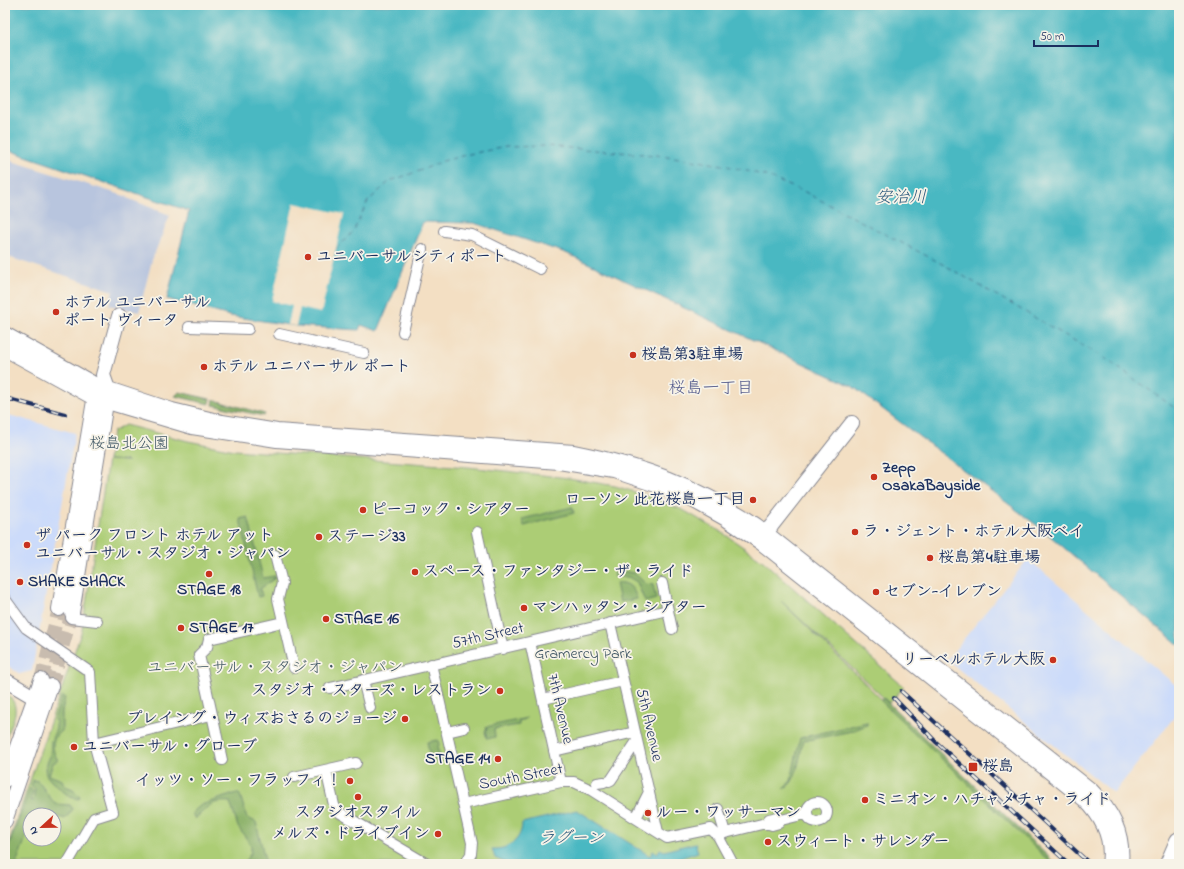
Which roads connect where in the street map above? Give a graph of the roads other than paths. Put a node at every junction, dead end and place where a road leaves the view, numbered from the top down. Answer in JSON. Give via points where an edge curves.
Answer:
{"nodes":[{"id":1,"x":444,"y":231,"type":"dead end"},
{"id":2,"x":422,"y":249,"type":"dead end"},
{"id":3,"x":540,"y":269,"type":"dead end"},
{"id":4,"x":119,"y":316,"type":"dead end"},
{"id":5,"x":190,"y":326,"type":"dead end"},
{"id":6,"x":248,"y":329,"type":"dead end"},
{"id":7,"x":403,"y":332,"type":"dead end"},
{"id":8,"x":5,"y":334,"type":"edge"},
{"id":9,"x":280,"y":334,"type":"dead end"},
{"id":10,"x":5,"y":349,"type":"edge"},
{"id":11,"x":364,"y":353,"type":"dead end"},
{"id":12,"x":102,"y":390,"type":"junction"},
{"id":13,"x":852,"y":423,"type":"dead end"},
{"id":14,"x":477,"y":532,"type":"dead end"},
{"id":15,"x":763,"y":538,"type":"junction"},
{"id":16,"x":275,"y":555,"type":"dead end"},
{"id":17,"x":662,"y":583,"type":"dead end"},
{"id":18,"x":5,"y":600,"type":"edge"},
{"id":19,"x":668,"y":610,"type":"junction"},
{"id":20,"x":67,"y":613,"type":"joint"},
{"id":21,"x":97,"y":621,"type":"dead end"},
{"id":22,"x":283,"y":622,"type":"junction"},
{"id":23,"x":610,"y":623,"type":"junction"},
{"id":24,"x":672,"y":629,"type":"dead end"},
{"id":25,"x":530,"y":642,"type":"junction"},
{"id":26,"x":503,"y":649,"type":"junction"},
{"id":27,"x":431,"y":664,"type":"junction"},
{"id":28,"x":294,"y":668,"type":"dead end"},
{"id":29,"x":5,"y":680,"type":"edge"},
{"id":30,"x":363,"y":680,"type":"junction"},
{"id":31,"x":623,"y":681,"type":"junction"},
{"id":32,"x":46,"y":683,"type":"tunnel mouth"},
{"id":33,"x":330,"y":688,"type":"dead end"},
{"id":34,"x":543,"y":699,"type":"junction"},
{"id":35,"x":40,"y":701,"type":"junction"},
{"id":36,"x":370,"y":708,"type":"dead end"},
{"id":37,"x":207,"y":716,"type":"dead end"},
{"id":38,"x":464,"y":728,"type":"dead end"},
{"id":39,"x":446,"y":732,"type":"junction"},
{"id":40,"x":636,"y":736,"type":"junction"},
{"id":41,"x":94,"y":743,"type":"junction"},
{"id":42,"x":554,"y":751,"type":"junction"},
{"id":43,"x":222,"y":760,"type":"dead end"},
{"id":44,"x":356,"y":763,"type":"dead end"},
{"id":45,"x":326,"y":770,"type":"junction"},
{"id":46,"x":294,"y":777,"type":"dead end"},
{"id":47,"x":5,"y":780,"type":"edge"},
{"id":48,"x":562,"y":782,"type":"junction"},
{"id":49,"x":603,"y":782,"type":"dead end"},
{"id":50,"x":649,"y":792,"type":"junction"},
{"id":51,"x":463,"y":804,"type":"junction"},
{"id":52,"x":718,"y":805,"type":"dead end"},
{"id":53,"x":806,"y":814,"type":"dead end"},
{"id":54,"x":636,"y":818,"type":"junction"},
{"id":55,"x":5,"y":821,"type":"edge"},
{"id":56,"x":658,"y":832,"type":"junction"},
{"id":57,"x":722,"y":835,"type":"junction"},
{"id":58,"x":1179,"y":841,"type":"edge"},
{"id":59,"x":67,"y":864,"type":"edge"},
{"id":60,"x":426,"y":864,"type":"edge"},
{"id":61,"x":465,"y":864,"type":"edge"},
{"id":62,"x":733,"y":864,"type":"edge"},
{"id":63,"x":1109,"y":864,"type":"edge"},
{"id":64,"x":1121,"y":864,"type":"edge"},
{"id":65,"x":1169,"y":864,"type":"edge"}],
"edges":[{"from":1,"to":3,"type":"street","via":[[472,235]]},
{"from":2,"to":7,"type":"street"},
{"from":4,"to":12,"type":"street"},
{"from":5,"to":6,"type":"street"},
{"from":8,"to":12,"type":"street"},
{"from":9,"to":11,"type":"street"},
{"from":10,"to":12,"type":"street"},
{"from":12,"to":15,"type":"street","via":[[192,427],[235,435],[552,461],[597,468],[636,478],[679,494]]},
{"from":12,"to":20,"type":"street"},
{"from":13,"to":15,"type":"street"},
{"from":14,"to":26,"type":"street"},
{"from":15,"to":63,"type":"street","via":[[1085,800],[1107,832]]},
{"from":15,"to":64,"type":"street","via":[[1091,790],[1106,805],[1113,818],[1122,852]]},
{"from":16,"to":22,"type":"street","via":[[282,584],[278,599]]},
{"from":17,"to":19,"type":"street"},
{"from":18,"to":41,"type":"street","via":[[26,628],[90,672]]},
{"from":19,"to":23,"type":"street","name":"57th Street"},
{"from":19,"to":24,"type":"street"},
{"from":20,"to":21,"type":"street"},
{"from":22,"to":28,"type":"street"},
{"from":22,"to":43,"type":"street","via":[[209,639],[207,647],[199,655]]},
{"from":23,"to":25,"type":"street","name":"57th Street"},
{"from":23,"to":31,"type":"street","name":"5th Avenue"},
{"from":25,"to":26,"type":"street","name":"57th Street"},
{"from":25,"to":34,"type":"street","name":"7th Avenue"},
{"from":26,"to":27,"type":"street","name":"57th Street"},
{"from":27,"to":30,"type":"street","name":"57th Street"},
{"from":27,"to":39,"type":"street"},
{"from":29,"to":35,"type":"street"},
{"from":30,"to":33,"type":"street","name":"57th Street"},
{"from":30,"to":36,"type":"street"},
{"from":31,"to":34,"type":"street"},
{"from":31,"to":40,"type":"street","name":"5th Avenue"},
{"from":32,"to":35,"type":"street"},
{"from":34,"to":42,"type":"street","name":"7th Avenue"},
{"from":35,"to":47,"type":"street"},
{"from":35,"to":55,"type":"street"},
{"from":37,"to":41,"type":"street"},
{"from":38,"to":39,"type":"street"},
{"from":39,"to":51,"type":"street"},
{"from":40,"to":42,"type":"street"},
{"from":40,"to":49,"type":"street","via":[[611,780]]},
{"from":40,"to":50,"type":"street","name":"5th Avenue"},
{"from":41,"to":59,"type":"street","via":[[113,812],[94,818]]},
{"from":42,"to":48,"type":"street","name":"7th Avenue"},
{"from":44,"to":45,"type":"street"},
{"from":45,"to":46,"type":"street"},
{"from":45,"to":60,"type":"street","via":[[337,811]]},
{"from":48,"to":51,"type":"street","name":"South Street"},
{"from":48,"to":54,"type":"street","name":"South Street","via":[[576,782]]},
{"from":50,"to":54,"type":"street"},
{"from":50,"to":56,"type":"street","name":"5th Avenue"},
{"from":51,"to":61,"type":"street","name":"South Street","via":[[473,847]]},
{"from":52,"to":57,"type":"street"},
{"from":53,"to":57,"type":"street","via":[[772,825],[766,823]]},
{"from":54,"to":56,"type":"street","name":"South Street"},
{"from":56,"to":57,"type":"street","name":"South Street","via":[[667,838],[708,829]]},
{"from":57,"to":62,"type":"street"},
{"from":58,"to":65,"type":"highway"}]}
